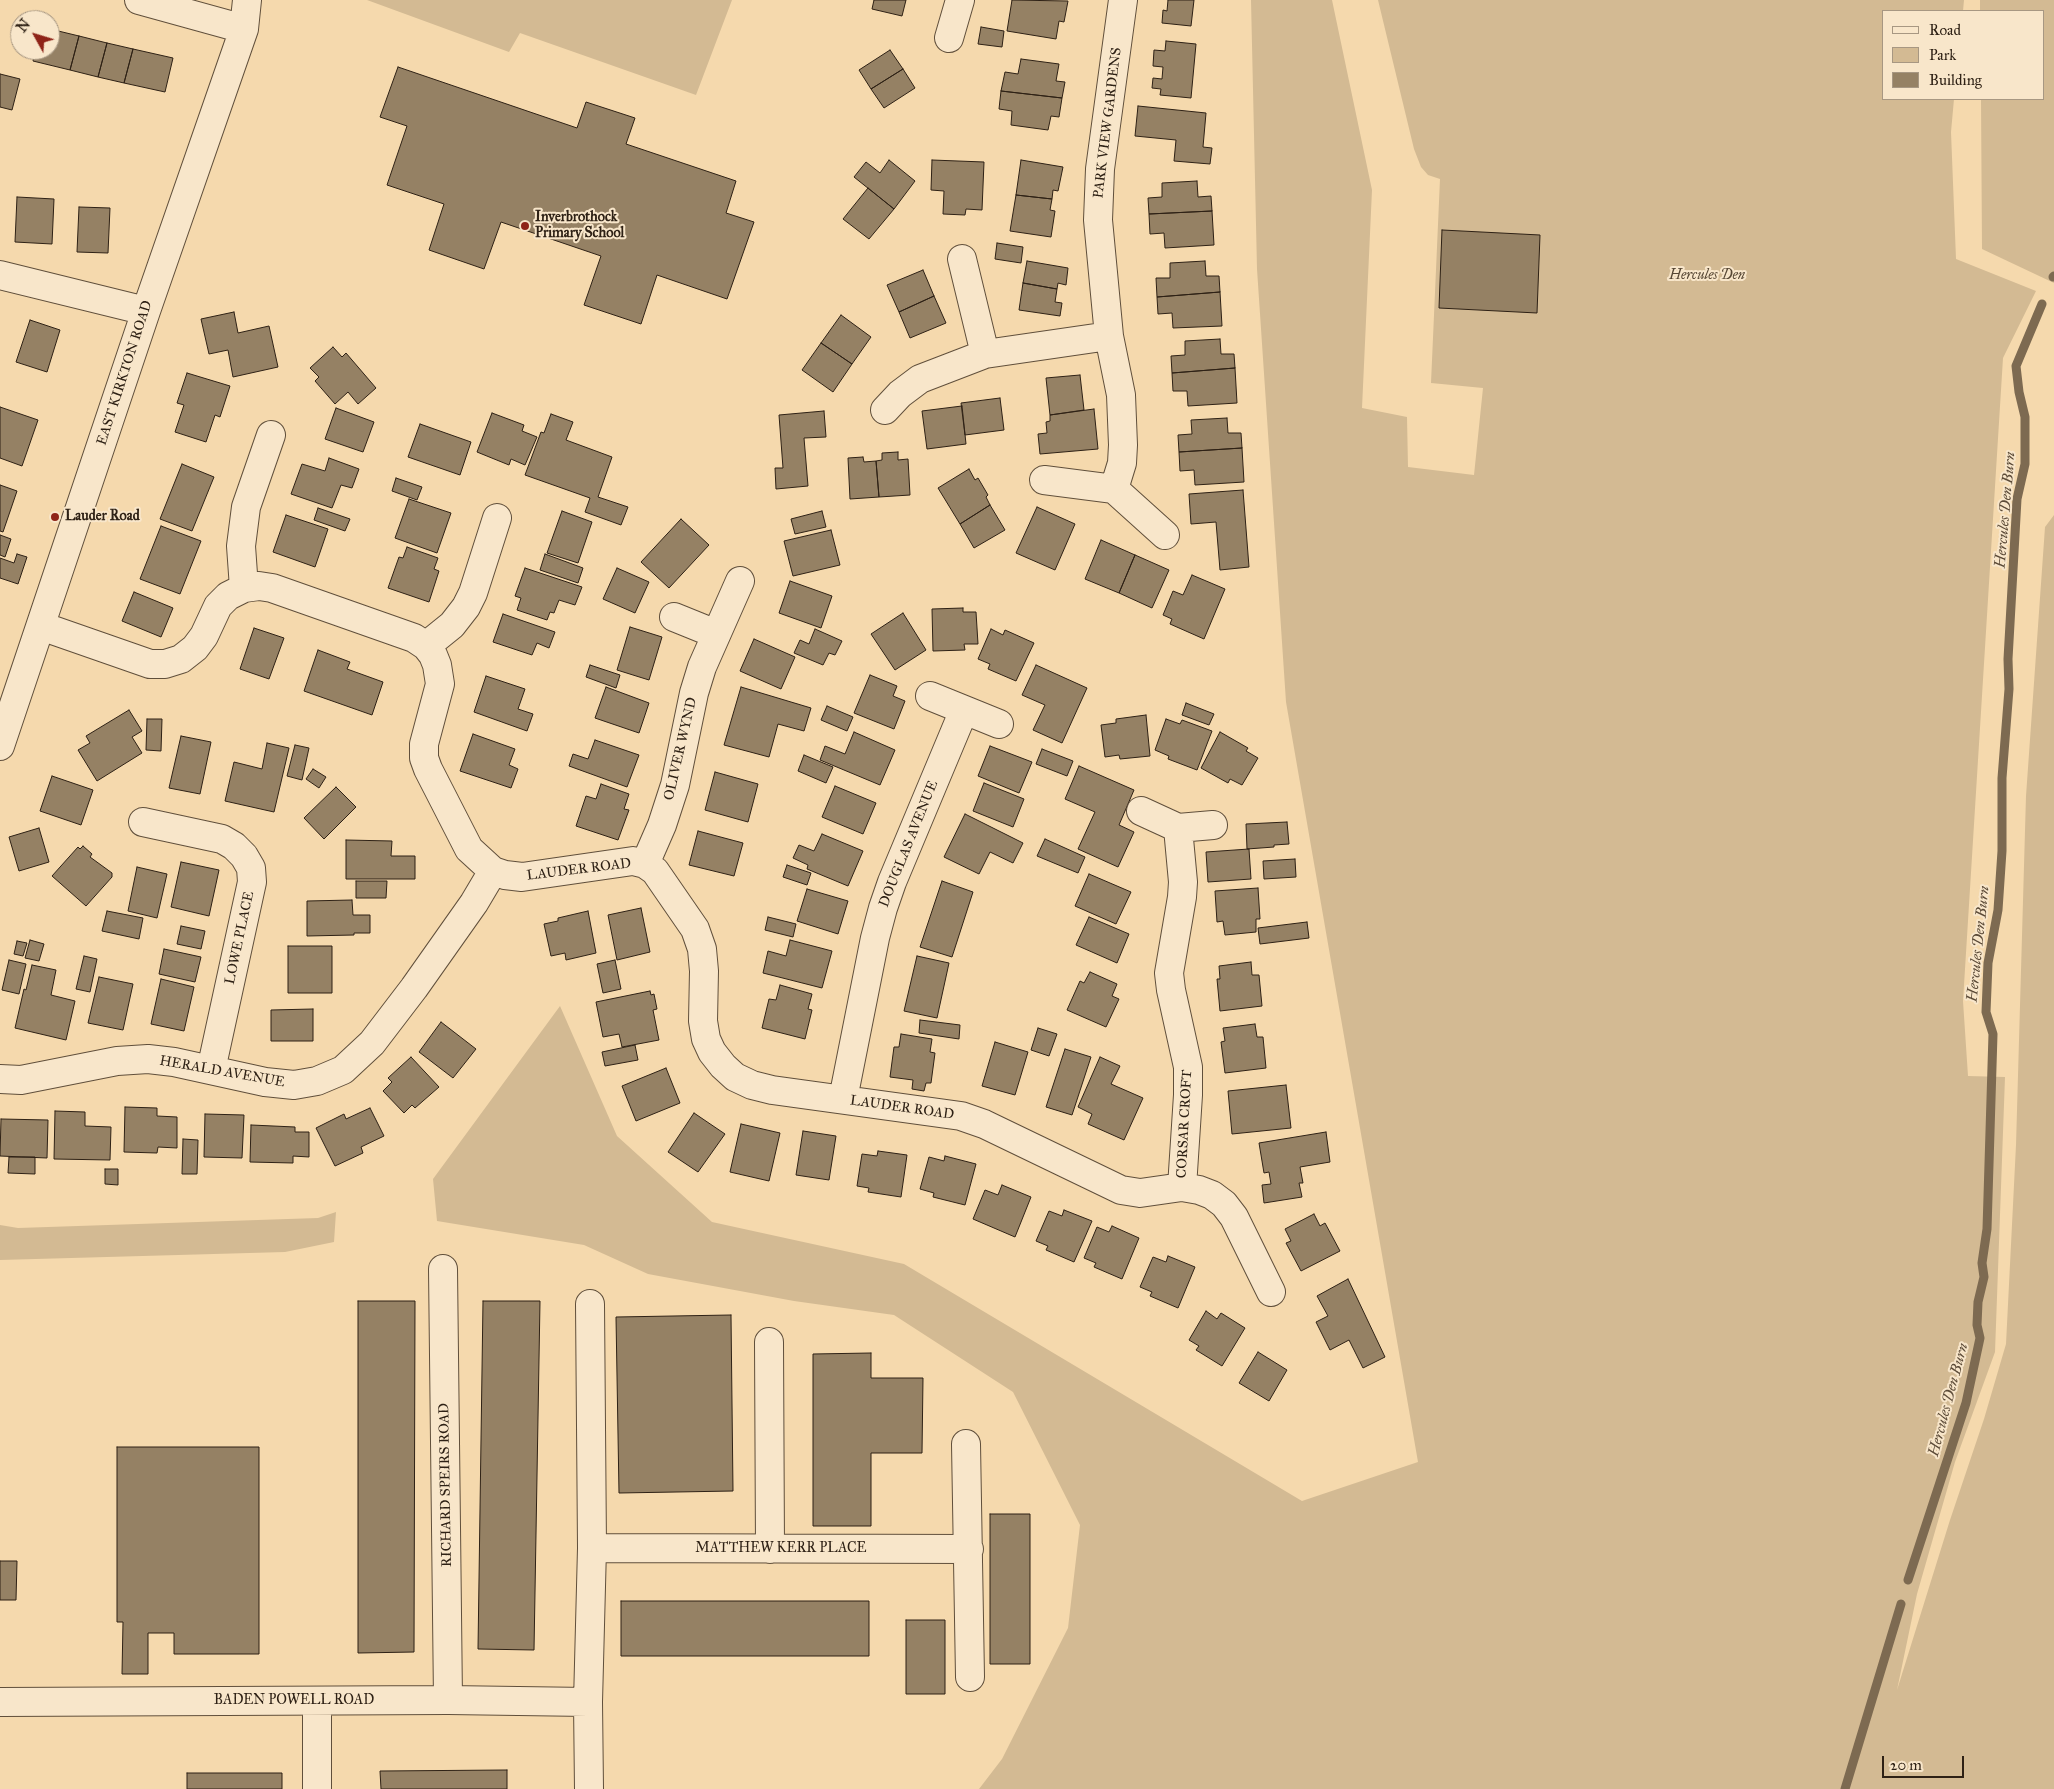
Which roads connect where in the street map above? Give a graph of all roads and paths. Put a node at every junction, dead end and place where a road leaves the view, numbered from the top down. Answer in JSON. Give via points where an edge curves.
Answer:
{"nodes":[{"id":1,"x":139,"y":0,"type":"edge"},
{"id":2,"x":246,"y":0,"type":"edge"},
{"id":3,"x":960,"y":0,"type":"edge"},
{"id":4,"x":1123,"y":0,"type":"edge"},
{"id":5,"x":244,"y":29,"type":"junction"},
{"id":6,"x":949,"y":38,"type":"dead end"},
{"id":7,"x":962,"y":259,"type":"dead end"},
{"id":8,"x":0,"y":275,"type":"edge"},
{"id":9,"x":146,"y":311,"type":"junction"},
{"id":10,"x":1109,"y":336,"type":"junction"},
{"id":11,"x":985,"y":354,"type":"junction"},
{"id":12,"x":885,"y":410,"type":"dead end"},
{"id":13,"x":271,"y":435,"type":"dead end"},
{"id":14,"x":1044,"y":480,"type":"dead end"},
{"id":15,"x":1114,"y":489,"type":"junction"},
{"id":16,"x":497,"y":518,"type":"dead end"},
{"id":17,"x":1165,"y":535,"type":"dead end"},
{"id":18,"x":740,"y":580,"type":"dead end"},
{"id":19,"x":244,"y":588,"type":"junction"},
{"id":20,"x":674,"y":617,"type":"dead end"},
{"id":21,"x":41,"y":626,"type":"junction"},
{"id":22,"x":716,"y":634,"type":"junction"},
{"id":23,"x":426,"y":646,"type":"junction"},
{"id":24,"x":930,"y":696,"type":"dead end"},
{"id":25,"x":964,"y":710,"type":"junction"},
{"id":26,"x":999,"y":724,"type":"dead end"},
{"id":27,"x":0,"y":746,"type":"edge"},
{"id":28,"x":1141,"y":811,"type":"dead end"},
{"id":29,"x":143,"y":822,"type":"dead end"},
{"id":30,"x":1213,"y":825,"type":"dead end"},
{"id":31,"x":1178,"y":828,"type":"junction"},
{"id":32,"x":645,"y":864,"type":"junction"},
{"id":33,"x":493,"y":871,"type":"junction"},
{"id":34,"x":211,"y":1070,"type":"junction"},
{"id":35,"x":0,"y":1079,"type":"edge"},
{"id":36,"x":843,"y":1099,"type":"junction"},
{"id":37,"x":1182,"y":1187,"type":"junction"},
{"id":38,"x":443,"y":1269,"type":"dead end"},
{"id":39,"x":1271,"y":1292,"type":"dead end"},
{"id":40,"x":590,"y":1304,"type":"dead end"},
{"id":41,"x":768,"y":1342,"type":"dead end"},
{"id":42,"x":966,"y":1444,"type":"dead end"},
{"id":43,"x":592,"y":1548,"type":"junction"},
{"id":44,"x":770,"y":1549,"type":"junction"},
{"id":45,"x":969,"y":1549,"type":"junction"},
{"id":46,"x":970,"y":1677,"type":"dead end"},
{"id":47,"x":448,"y":1700,"type":"junction"},
{"id":48,"x":317,"y":1701,"type":"junction"},
{"id":49,"x":0,"y":1702,"type":"edge"},
{"id":50,"x":588,"y":1702,"type":"junction"},
{"id":51,"x":317,"y":1789,"type":"edge"},
{"id":52,"x":589,"y":1789,"type":"edge"}],
"edges":[{"from":1,"to":5,"type":"street"},
{"from":2,"to":5,"type":"street","name":"EAST KIRKTON ROAD"},
{"from":3,"to":6,"type":"street"},
{"from":4,"to":10,"type":"street","name":"PARK VIEW GARDENS","via":[[1099,177],[1098,220]]},
{"from":5,"to":9,"type":"street","name":"EAST KIRKTON ROAD"},
{"from":7,"to":11,"type":"street"},
{"from":8,"to":9,"type":"street"},
{"from":9,"to":21,"type":"street","name":"EAST KIRKTON ROAD"},
{"from":10,"to":11,"type":"street"},
{"from":10,"to":15,"type":"street","name":"PARK VIEW GARDENS","via":[[1120,395],[1124,445]]},
{"from":11,"to":12,"type":"street","via":[[920,379]]},
{"from":13,"to":19,"type":"street","via":[[246,507],[241,546]]},
{"from":14,"to":15,"type":"street"},
{"from":15,"to":17,"type":"street"},
{"from":16,"to":23,"type":"street","via":[[466,607],[452,625]]},
{"from":18,"to":22,"type":"street","name":"OLIVER WYND"},
{"from":19,"to":21,"type":"street","via":[[228,596],[218,606],[195,648],[181,659],[166,664],[150,664]]},
{"from":19,"to":23,"type":"street","via":[[272,588],[414,638]]},
{"from":20,"to":22,"type":"street"},
{"from":21,"to":27,"type":"street","name":"EAST KIRKTON ROAD"},
{"from":22,"to":32,"type":"street","name":"OLIVER WYND","via":[[694,693],[675,785]]},
{"from":23,"to":33,"type":"street","name":"LAUDER ROAD","via":[[437,666],[440,684],[424,744],[424,758],[470,850]]},
{"from":24,"to":25,"type":"street"},
{"from":25,"to":26,"type":"street"},
{"from":25,"to":36,"type":"street","name":"DOUGLAS AVENUE","via":[[883,908]]},
{"from":28,"to":31,"type":"street"},
{"from":29,"to":34,"type":"street","name":"LOWE PLACE","via":[[222,839],[244,856],[251,868],[252,882]]},
{"from":30,"to":31,"type":"street"},
{"from":31,"to":37,"type":"street","name":"CORSAR CROFT","via":[[1183,882],[1169,972],[1188,1067]]},
{"from":32,"to":33,"type":"street","name":"LAUDER ROAD","via":[[634,861],[522,877]]},
{"from":32,"to":36,"type":"street","name":"LAUDER ROAD","via":[[655,871],[695,928],[702,949],[706,1039],[723,1066],[735,1077],[752,1085]]},
{"from":33,"to":34,"type":"street","name":"HERALD AVENUE","via":[[414,988],[372,1042],[343,1070],[317,1081],[294,1085]]},
{"from":34,"to":35,"type":"street","name":"HERALD AVENUE","via":[[148,1059],[117,1061],[22,1080]]},
{"from":36,"to":37,"type":"street","name":"LAUDER ROAD","via":[[961,1116],[1121,1190],[1140,1193]]},
{"from":37,"to":39,"type":"street","name":"CORSAR CROFT","via":[[1205,1192],[1224,1204],[1241,1229]]},
{"from":38,"to":47,"type":"street","name":"RICHARD SPEIRS ROAD"},
{"from":40,"to":43,"type":"street"},
{"from":41,"to":44,"type":"street"},
{"from":42,"to":45,"type":"street"},
{"from":43,"to":44,"type":"street","name":"MATTHEW KERR PLACE"},
{"from":43,"to":50,"type":"street"},
{"from":44,"to":45,"type":"street","name":"MATTHEW KERR PLACE"},
{"from":45,"to":46,"type":"street"},
{"from":47,"to":48,"type":"street","name":"BADEN POWELL ROAD"},
{"from":47,"to":50,"type":"street","name":"BADEN POWELL ROAD"},
{"from":48,"to":49,"type":"street","name":"BADEN POWELL ROAD"},
{"from":48,"to":51,"type":"street"},
{"from":50,"to":52,"type":"street"}]}
